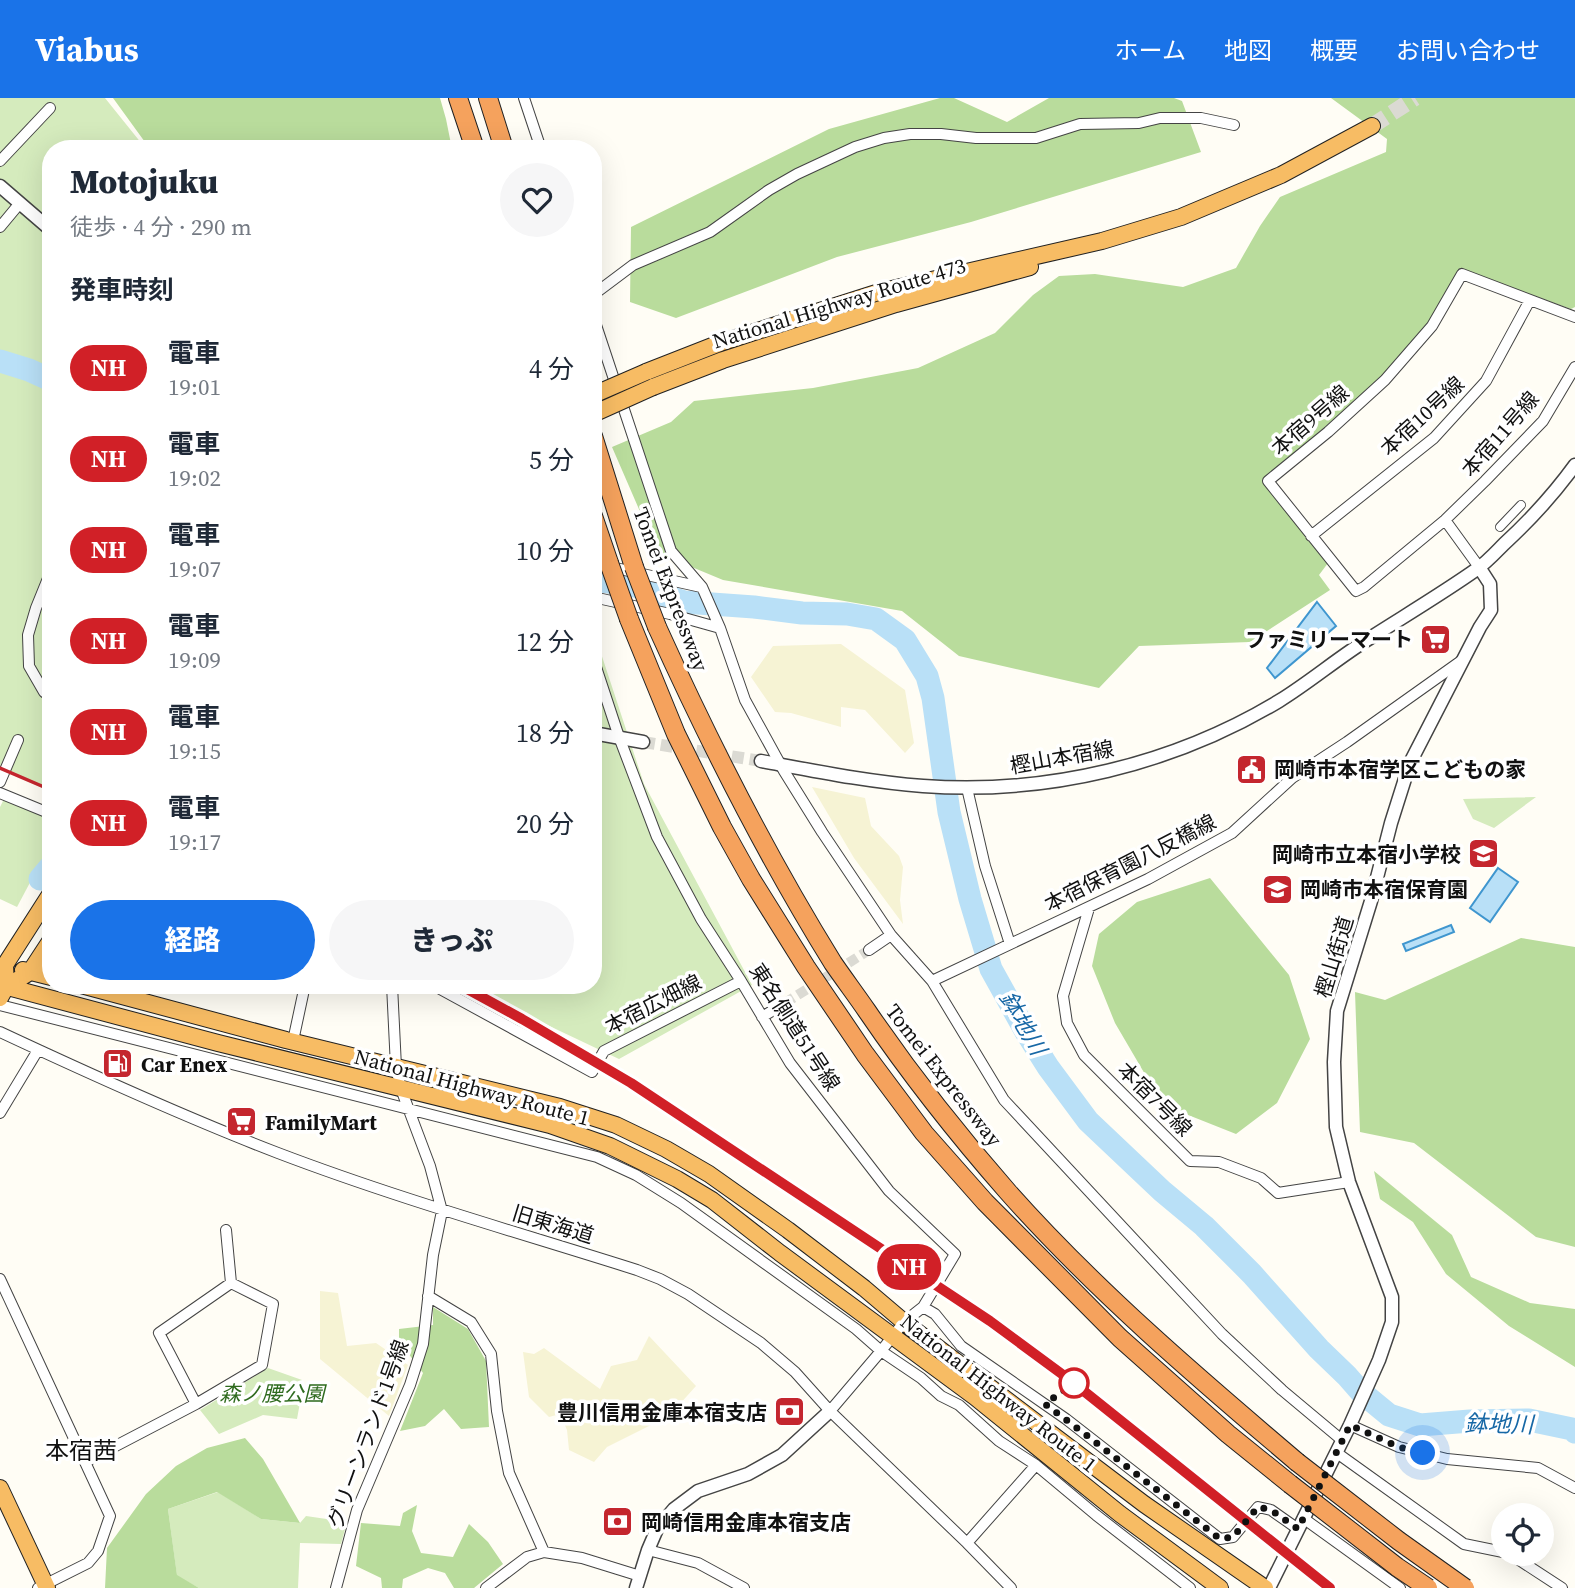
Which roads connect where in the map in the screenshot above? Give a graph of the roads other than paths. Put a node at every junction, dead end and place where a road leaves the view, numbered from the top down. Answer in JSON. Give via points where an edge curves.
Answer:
{"nodes":[{"id":1,"x":458,"y":98,"type":"edge"},
{"id":2,"x":488,"y":98,"type":"edge"},
{"id":3,"x":524,"y":98,"type":"edge"},
{"id":4,"x":51,"y":108,"type":"dead end"},
{"id":5,"x":1234,"y":125,"type":"dead end"},
{"id":6,"x":1372,"y":126,"type":"tunnel mouth"},
{"id":7,"x":472,"y":140,"type":"edge"},
{"id":8,"x":501,"y":140,"type":"edge"},
{"id":9,"x":538,"y":140,"type":"edge"},
{"id":10,"x":0,"y":161,"type":"edge"},
{"id":11,"x":0,"y":186,"type":"edge"},
{"id":12,"x":20,"y":203,"type":"junction"},
{"id":13,"x":42,"y":222,"type":"edge"},
{"id":14,"x":0,"y":227,"type":"edge"},
{"id":15,"x":602,"y":288,"type":"edge"},
{"id":16,"x":1530,"y":300,"type":"junction"},
{"id":17,"x":1571,"y":315,"type":"edge"},
{"id":18,"x":602,"y":343,"type":"edge"},
{"id":19,"x":1575,"y":367,"type":"edge"},
{"id":20,"x":650,"y":379,"type":"junction"},
{"id":21,"x":602,"y":392,"type":"edge"},
{"id":22,"x":602,"y":408,"type":"edge"},
{"id":23,"x":602,"y":465,"type":"edge"},
{"id":24,"x":1575,"y":465,"type":"edge"},
{"id":25,"x":1521,"y":505,"type":"dead end"},
{"id":26,"x":1445,"y":520,"type":"junction"},
{"id":27,"x":1500,"y":527,"type":"dead end"},
{"id":28,"x":1311,"y":536,"type":"junction"},
{"id":29,"x":602,"y":563,"type":"edge"},
{"id":30,"x":602,"y":565,"type":"edge"},
{"id":31,"x":1479,"y":567,"type":"junction"},
{"id":32,"x":702,"y":587,"type":"junction"},
{"id":33,"x":42,"y":593,"type":"edge"},
{"id":34,"x":602,"y":599,"type":"edge"},
{"id":35,"x":720,"y":628,"type":"junction"},
{"id":36,"x":1464,"y":659,"type":"junction"},
{"id":37,"x":602,"y":688,"type":"edge"},
{"id":38,"x":42,"y":689,"type":"edge"},
{"id":39,"x":602,"y":734,"type":"edge"},
{"id":40,"x":619,"y":737,"type":"junction"},
{"id":41,"x":18,"y":740,"type":"dead end"},
{"id":42,"x":643,"y":742,"type":"tunnel mouth"},
{"id":43,"x":761,"y":761,"type":"tunnel mouth"},
{"id":44,"x":781,"y":765,"type":"junction"},
{"id":45,"x":0,"y":782,"type":"edge"},
{"id":46,"x":964,"y":788,"type":"junction"},
{"id":47,"x":0,"y":793,"type":"edge"},
{"id":48,"x":42,"y":810,"type":"edge"},
{"id":49,"x":42,"y":906,"type":"edge"},
{"id":50,"x":1089,"y":908,"type":"junction"},
{"id":51,"x":891,"y":934,"type":"junction"},
{"id":52,"x":1010,"y":944,"type":"junction"},
{"id":53,"x":869,"y":950,"type":"tunnel mouth"},
{"id":54,"x":42,"y":954,"type":"edge"},
{"id":55,"x":3,"y":964,"type":"edge"},
{"id":56,"x":30,"y":972,"type":"junction"},
{"id":57,"x":42,"y":975,"type":"edge"},
{"id":58,"x":741,"y":981,"type":"junction"},
{"id":59,"x":932,"y":981,"type":"junction"},
{"id":60,"x":2,"y":990,"type":"edge"},
{"id":61,"x":115,"y":994,"type":"edge"},
{"id":62,"x":303,"y":994,"type":"edge"},
{"id":63,"x":392,"y":994,"type":"edge"},
{"id":64,"x":449,"y":994,"type":"edge"},
{"id":65,"x":785,"y":1003,"type":"tunnel mouth"},
{"id":66,"x":0,"y":1005,"type":"edge"},
{"id":67,"x":94,"y":1011,"type":"junction"},
{"id":68,"x":762,"y":1017,"type":"junction"},
{"id":69,"x":0,"y":1032,"type":"edge"},
{"id":70,"x":108,"y":1033,"type":"junction"},
{"id":71,"x":293,"y":1041,"type":"junction"},
{"id":72,"x":244,"y":1049,"type":"junction"},
{"id":73,"x":38,"y":1050,"type":"junction"},
{"id":74,"x":224,"y":1063,"type":"junction"},
{"id":75,"x":396,"y":1067,"type":"junction"},
{"id":76,"x":401,"y":1089,"type":"junction"},
{"id":77,"x":409,"y":1111,"type":"junction"},
{"id":78,"x":0,"y":1113,"type":"edge"},
{"id":79,"x":582,"y":1136,"type":"junction"},
{"id":80,"x":597,"y":1157,"type":"junction"},
{"id":81,"x":1349,"y":1182,"type":"junction"},
{"id":82,"x":442,"y":1211,"type":"junction"},
{"id":83,"x":226,"y":1230,"type":"dead end"},
{"id":84,"x":771,"y":1268,"type":"junction"},
{"id":85,"x":802,"y":1269,"type":"junction"},
{"id":86,"x":0,"y":1279,"type":"edge"},
{"id":87,"x":231,"y":1283,"type":"junction"},
{"id":88,"x":428,"y":1296,"type":"junction"},
{"id":89,"x":923,"y":1307,"type":"junction"},
{"id":90,"x":904,"y":1322,"type":"junction"},
{"id":91,"x":894,"y":1337,"type":"junction"},
{"id":92,"x":881,"y":1351,"type":"junction"},
{"id":93,"x":196,"y":1405,"type":"junction"},
{"id":94,"x":831,"y":1411,"type":"junction"},
{"id":95,"x":1352,"y":1420,"type":"junction"},
{"id":96,"x":1340,"y":1447,"type":"junction"},
{"id":97,"x":85,"y":1462,"type":"junction"},
{"id":98,"x":1036,"y":1465,"type":"junction"},
{"id":99,"x":0,"y":1488,"type":"edge"},
{"id":100,"x":1575,"y":1488,"type":"edge"},
{"id":101,"x":1300,"y":1523,"type":"junction"},
{"id":102,"x":967,"y":1543,"type":"junction"},
{"id":103,"x":648,"y":1550,"type":"junction"},
{"id":104,"x":1491,"y":1550,"type":"edge"},
{"id":105,"x":544,"y":1552,"type":"junction"},
{"id":106,"x":1528,"y":1566,"type":"edge"},
{"id":107,"x":638,"y":1582,"type":"edge"},
{"id":108,"x":43,"y":1587,"type":"edge"},
{"id":109,"x":336,"y":1588,"type":"edge"},
{"id":110,"x":486,"y":1588,"type":"edge"},
{"id":111,"x":744,"y":1588,"type":"edge"},
{"id":112,"x":1011,"y":1588,"type":"edge"},
{"id":113,"x":1190,"y":1588,"type":"edge"},
{"id":114,"x":1220,"y":1588,"type":"edge"},
{"id":115,"x":1267,"y":1588,"type":"edge"},
{"id":116,"x":1400,"y":1588,"type":"edge"},
{"id":117,"x":1428,"y":1588,"type":"edge"},
{"id":118,"x":1465,"y":1588,"type":"edge"},
{"id":119,"x":1562,"y":1588,"type":"edge"}],
"edges":[{"from":1,"to":7,"type":"highway"},
{"from":2,"to":8,"type":"highway"},
{"from":3,"to":9,"type":"street"},
{"from":4,"to":10,"type":"street"},
{"from":5,"to":15,"type":"street","via":[[1201,118],[1160,118],[1080,124],[1036,138],[941,134],[884,138],[797,174],[710,232],[633,265]]},
{"from":6,"to":20,"type":"highway","name":"National Highway Route 473","via":[[1281,175],[1181,217],[1102,241],[878,292],[720,343]]},
{"from":11,"to":12,"type":"street"},
{"from":12,"to":13,"type":"street"},
{"from":12,"to":14,"type":"street"},
{"from":16,"to":17,"type":"street","name":"本宿9号線"},
{"from":16,"to":28,"type":"street","name":"本宿10号線","via":[[1486,381],[1434,438]]},
{"from":16,"to":28,"type":"street","name":"本宿9号線","via":[[1462,274],[1432,326],[1385,380],[1268,481]]},
{"from":18,"to":32,"type":"street","via":[[671,551]]},
{"from":19,"to":26,"type":"street","name":"本宿11号線","via":[[1543,421]]},
{"from":20,"to":21,"type":"highway","name":"National Highway Route 473","bridge":true},
{"from":20,"to":22,"type":"highway","name":"National Highway Route 473","bridge":true},
{"from":23,"to":118,"type":"highway","name":"Tomei Expressway","bridge":true,"via":[[657,627],[738,798],[835,965],[946,1118],[1009,1193],[1157,1340],[1297,1462]]},
{"from":24,"to":31,"type":"street","name":"樫山本宿線","via":[[1525,524]]},
{"from":25,"to":27,"type":"street"},
{"from":26,"to":28,"type":"street","name":"本宿9号線","via":[[1356,592]]},
{"from":26,"to":31,"type":"street"},
{"from":29,"to":32,"type":"street"},
{"from":30,"to":117,"type":"highway","bridge":true,"via":[[676,734],[745,869],[806,967],[924,1133],[985,1202],[1120,1338],[1228,1434]]},
{"from":31,"to":36,"type":"street","name":"樫山街道","via":[[1490,584],[1491,610]]},
{"from":31,"to":46,"type":"street","name":"樫山本宿線","via":[[1279,701],[1227,729],[1168,754],[1107,771],[1057,781]]},
{"from":32,"to":35,"type":"street"},
{"from":33,"to":38,"type":"street","via":[[29,635],[29,666]]},
{"from":34,"to":35,"type":"street"},
{"from":35,"to":44,"type":"street","via":[[745,700]]},
{"from":36,"to":50,"type":"street","name":"本宿保育園八反橋線","via":[[1292,778],[1232,833]]},
{"from":36,"to":81,"type":"street","name":"樫山街道","via":[[1410,763],[1337,1011],[1336,1127]]},
{"from":37,"to":40,"type":"street","name":"東名側道51号線"},
{"from":39,"to":40,"type":"street"},
{"from":40,"to":42,"type":"street"},
{"from":40,"to":58,"type":"street","name":"東名側道51号線","via":[[657,837]]},
{"from":41,"to":45,"type":"street"},
{"from":43,"to":44,"type":"street"},
{"from":44,"to":46,"type":"street","name":"樫山本宿線"},
{"from":44,"to":51,"type":"street"},
{"from":46,"to":52,"type":"street"},
{"from":47,"to":48,"type":"street"},
{"from":49,"to":55,"type":"highway"},
{"from":50,"to":52,"type":"street","name":"本宿保育園八反橋線"},
{"from":50,"to":81,"type":"street","name":"本宿7号線","via":[[1063,996],[1067,1023],[1084,1055],[1190,1161],[1219,1162],[1261,1178],[1278,1193]]},
{"from":51,"to":53,"type":"street"},
{"from":51,"to":59,"type":"street"},
{"from":52,"to":59,"type":"street","name":"本宿保育園八反橋線"},
{"from":54,"to":56,"type":"highway"},
{"from":55,"to":56,"type":"highway"},
{"from":55,"to":60,"type":"highway"},
{"from":56,"to":57,"type":"highway"},
{"from":56,"to":60,"type":"highway"},
{"from":58,"to":64,"type":"street","name":"本宿広畑線","via":[[604,1051],[592,1072]]},
{"from":58,"to":68,"type":"street","name":"東名側道51号線"},
{"from":59,"to":96,"type":"street","via":[[1004,1100],[1222,1334]]},
{"from":60,"to":67,"type":"highway","name":"National Highway Route 1"},
{"from":61,"to":71,"type":"highway","name":"National Highway Route 1"},
{"from":62,"to":71,"type":"street"},
{"from":63,"to":75,"type":"street","name":"グリーンランド1号線"},
{"from":65,"to":68,"type":"street"},
{"from":66,"to":70,"type":"street"},
{"from":67,"to":70,"type":"street"},
{"from":67,"to":72,"type":"highway","name":"National Highway Route 1"},
{"from":68,"to":89,"type":"street","name":"東名側道51号線","via":[[790,1063],[889,1191],[955,1254]]},
{"from":69,"to":73,"type":"street","name":"旧東海道"},
{"from":70,"to":74,"type":"street"},
{"from":71,"to":75,"type":"highway","name":"National Highway Route 1"},
{"from":72,"to":74,"type":"street"},
{"from":72,"to":76,"type":"highway","name":"National Highway Route 1"},
{"from":73,"to":78,"type":"street"},
{"from":73,"to":82,"type":"street","name":"旧東海道","via":[[278,1153]]},
{"from":74,"to":77,"type":"street"},
{"from":75,"to":76,"type":"street","name":"グリーンランド1号線"},
{"from":75,"to":90,"type":"highway","name":"National Highway Route 1","via":[[560,1107],[616,1125],[666,1149],[768,1216]]},
{"from":76,"to":77,"type":"street","name":"グリーンランド1号線"},
{"from":76,"to":79,"type":"highway","name":"National Highway Route 1"},
{"from":77,"to":80,"type":"street"},
{"from":77,"to":82,"type":"street","name":"グリーンランド1号線"},
{"from":79,"to":80,"type":"street"},
{"from":79,"to":85,"type":"highway","name":"National Highway Route 1","via":[[712,1200]]},
{"from":80,"to":84,"type":"street","via":[[681,1203]]},
{"from":81,"to":95,"type":"street","name":"樫山街道","via":[[1392,1297],[1387,1340]]},
{"from":82,"to":88,"type":"street","name":"グリーンランド1号線"},
{"from":82,"to":94,"type":"street","name":"旧東海道","via":[[660,1279],[761,1343]]},
{"from":83,"to":87,"type":"street"},
{"from":84,"to":85,"type":"street"},
{"from":84,"to":92,"type":"street"},
{"from":85,"to":91,"type":"highway","name":"National Highway Route 1"},
{"from":86,"to":97,"type":"street"},
{"from":87,"to":93,"type":"street","via":[[159,1333]]},
{"from":87,"to":93,"type":"street","via":[[273,1304],[262,1365]]},
{"from":88,"to":105,"type":"street","via":[[471,1322],[491,1354],[509,1473]]},
{"from":88,"to":109,"type":"street","name":"グリーンランド1号線","via":[[423,1345],[357,1510]]},
{"from":89,"to":90,"type":"street"},
{"from":89,"to":101,"type":"street","via":[[935,1314],[961,1346],[1066,1419],[1220,1539],[1233,1537],[1258,1507]]},
{"from":90,"to":91,"type":"street"},
{"from":90,"to":115,"type":"highway","name":"National Highway Route 1","via":[[1144,1504]]},
{"from":91,"to":92,"type":"street"},
{"from":91,"to":114,"type":"highway","name":"National Highway Route 1"},
{"from":92,"to":94,"type":"street"},
{"from":92,"to":98,"type":"street"},
{"from":93,"to":97,"type":"street"},
{"from":94,"to":102,"type":"street","name":"旧東海道"},
{"from":94,"to":103,"type":"street","via":[[782,1455],[748,1474],[698,1491],[674,1509]]},
{"from":95,"to":96,"type":"street","name":"樫山街道"},
{"from":95,"to":100,"type":"street","via":[[1399,1447],[1447,1459],[1538,1468]]},
{"from":96,"to":101,"type":"street"},
{"from":96,"to":104,"type":"street","via":[[1464,1544]]},
{"from":97,"to":108,"type":"street","via":[[110,1516],[98,1551],[88,1563]]},
{"from":98,"to":102,"type":"street"},
{"from":98,"to":113,"type":"street"},
{"from":99,"to":108,"type":"highway"},
{"from":101,"to":115,"type":"street"},
{"from":101,"to":116,"type":"street"},
{"from":102,"to":112,"type":"street","name":"旧東海道"},
{"from":103,"to":107,"type":"street"},
{"from":103,"to":111,"type":"street","via":[[698,1563]]},
{"from":105,"to":107,"type":"street","via":[[582,1558]]},
{"from":105,"to":110,"type":"street","via":[[527,1557]]},
{"from":106,"to":119,"type":"street"}]}
